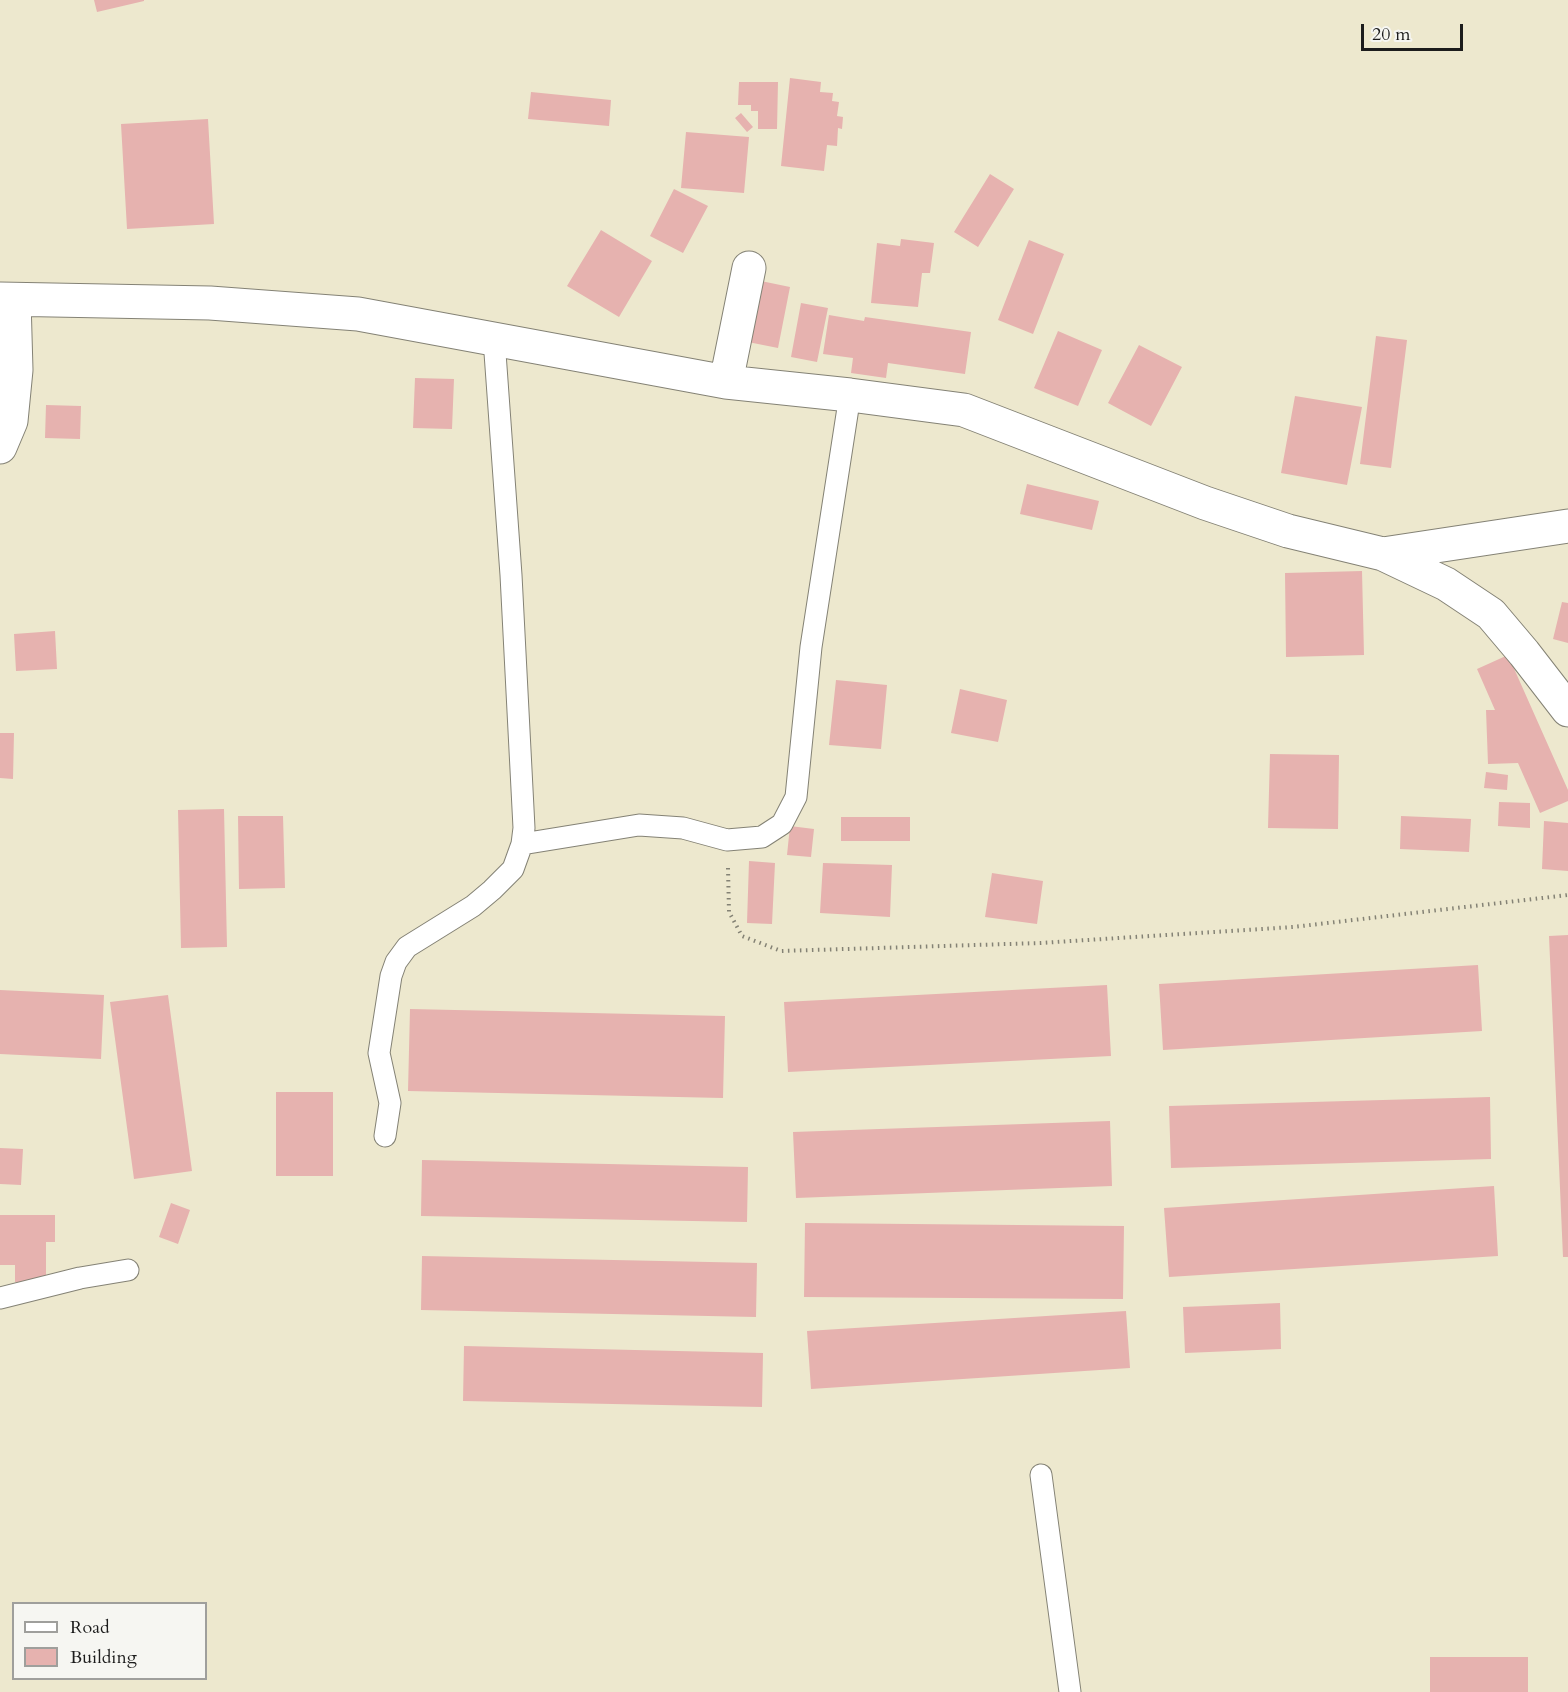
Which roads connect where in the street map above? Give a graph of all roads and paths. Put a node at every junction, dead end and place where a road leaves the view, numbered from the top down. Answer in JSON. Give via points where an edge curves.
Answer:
{"nodes":[{"id":1,"x":749,"y":268,"type":"dead end"},
{"id":2,"x":7,"y":300,"type":"edge"},
{"id":3,"x":494,"y":339,"type":"junction"},
{"id":4,"x":726,"y":382,"type":"junction"},
{"id":5,"x":850,"y":394,"type":"junction"},
{"id":6,"x":0,"y":447,"type":"edge"},
{"id":7,"x":1568,"y":526,"type":"edge"},
{"id":8,"x":1383,"y":554,"type":"junction"},
{"id":9,"x":1568,"y":710,"type":"edge"},
{"id":10,"x":727,"y":840,"type":"junction"},
{"id":11,"x":522,"y":844,"type":"junction"},
{"id":12,"x":1568,"y":895,"type":"edge"},
{"id":13,"x":385,"y":1136,"type":"dead end"},
{"id":14,"x":128,"y":1270,"type":"dead end"},
{"id":15,"x":0,"y":1298,"type":"edge"},
{"id":16,"x":1041,"y":1475,"type":"dead end"},
{"id":17,"x":1070,"y":1692,"type":"edge"}],
"edges":[{"from":1,"to":4,"type":"street"},
{"from":2,"to":3,"type":"street","via":[[210,303],[358,314]]},
{"from":2,"to":6,"type":"street","via":[[16,370],[11,421]]},
{"from":3,"to":4,"type":"street"},
{"from":3,"to":11,"type":"lane","via":[[511,575]]},
{"from":4,"to":5,"type":"street"},
{"from":5,"to":8,"type":"street","via":[[964,410],[1205,503],[1288,531]]},
{"from":5,"to":10,"type":"lane","via":[[811,647],[796,797],[782,824],[762,837]]},
{"from":7,"to":8,"type":"street"},
{"from":8,"to":9,"type":"street","via":[[1446,584],[1491,614]]},
{"from":10,"to":11,"type":"lane","via":[[683,828],[639,825]]},
{"from":10,"to":12,"type":"path","via":[[729,912],[742,936],[781,951],[1040,943],[1293,927]]},
{"from":11,"to":13,"type":"lane","via":[[513,869],[492,890],[407,947],[396,962],[379,1053],[390,1103]]},
{"from":14,"to":15,"type":"lane"},
{"from":16,"to":17,"type":"lane"}]}
